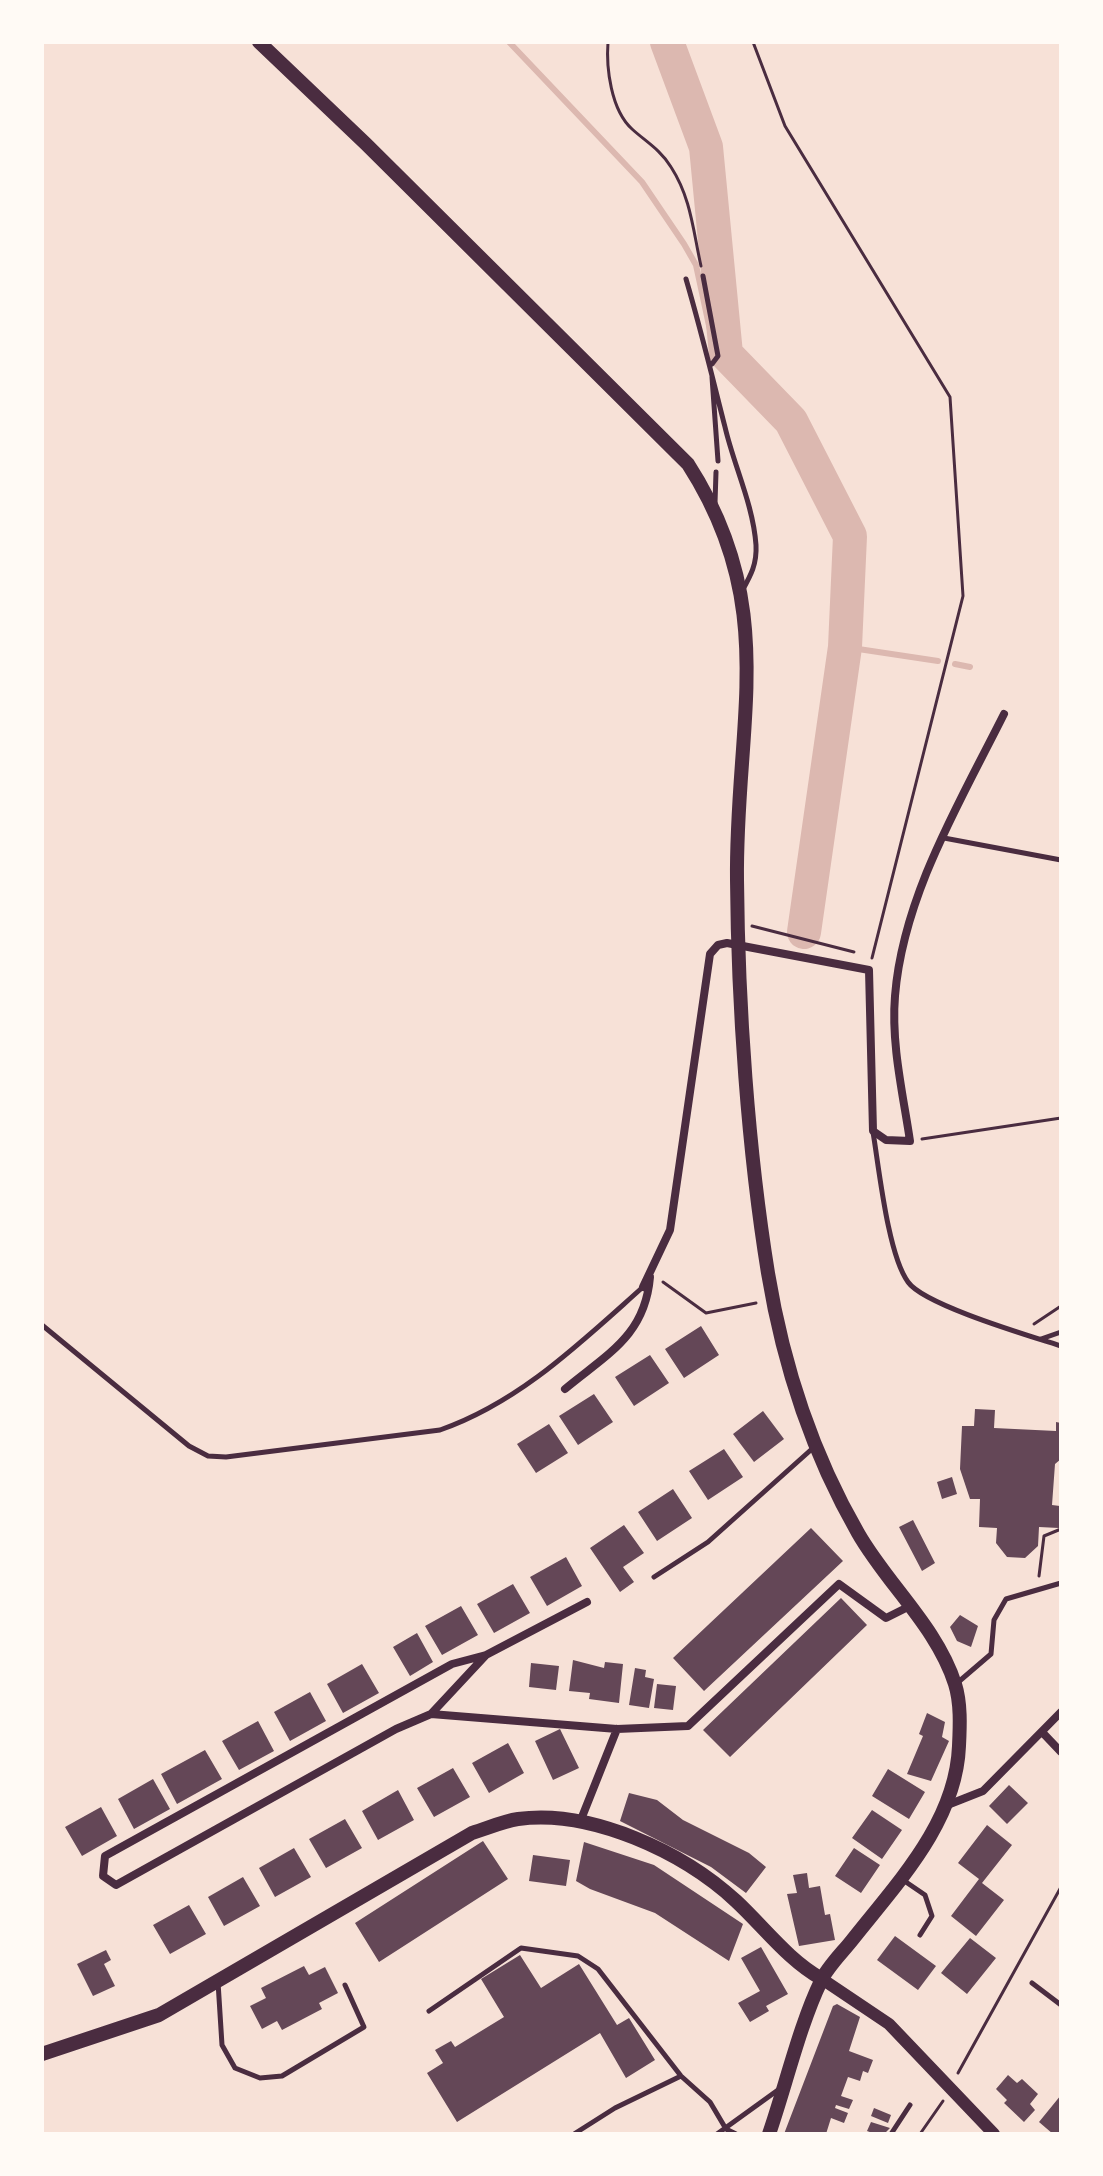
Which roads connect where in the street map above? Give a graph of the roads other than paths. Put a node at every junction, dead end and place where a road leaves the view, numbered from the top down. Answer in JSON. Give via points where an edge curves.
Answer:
{"nodes":[{"id":1,"x":259,"y":42,"type":"edge"},
{"id":2,"x":703,"y":276,"type":"road end"},
{"id":3,"x":686,"y":279,"type":"dead end"},
{"id":4,"x":712,"y":364,"type":"junction"},
{"id":5,"x":718,"y":461,"type":"dead end"},
{"id":6,"x":716,"y":472,"type":"dead end"},
{"id":7,"x":715,"y":506,"type":"junction"},
{"id":8,"x":742,"y":592,"type":"junction"},
{"id":9,"x":1004,"y":714,"type":"dead end"},
{"id":10,"x":944,"y":838,"type":"junction"},
{"id":11,"x":1061,"y":860,"type":"edge"},
{"id":12,"x":739,"y":947,"type":"junction"},
{"id":13,"x":873,"y":1131,"type":"junction"},
{"id":14,"x":650,"y":1272,"type":"junction"},
{"id":15,"x":643,"y":1287,"type":"joint"},
{"id":16,"x":42,"y":1325,"type":"edge"},
{"id":17,"x":1061,"y":1332,"type":"edge"},
{"id":18,"x":1040,"y":1339,"type":"junction"},
{"id":19,"x":1061,"y":1346,"type":"edge"},
{"id":20,"x":565,"y":1389,"type":"dead end"},
{"id":21,"x":816,"y":1445,"type":"junction"},
{"id":22,"x":654,"y":1577,"type":"dead end"},
{"id":23,"x":1061,"y":1583,"type":"edge"},
{"id":24,"x":587,"y":1602,"type":"dead end"},
{"id":25,"x":910,"y":1606,"type":"junction"},
{"id":26,"x":486,"y":1655,"type":"junction"},
{"id":27,"x":955,"y":1684,"type":"junction"},
{"id":28,"x":1061,"y":1712,"type":"edge"},
{"id":29,"x":431,"y":1714,"type":"junction"},
{"id":30,"x":617,"y":1729,"type":"junction"},
{"id":31,"x":1042,"y":1732,"type":"junction"},
{"id":32,"x":1061,"y":1752,"type":"edge"},
{"id":33,"x":945,"y":1806,"type":"junction"},
{"id":34,"x":580,"y":1822,"type":"junction"},
{"id":35,"x":901,"y":1879,"type":"junction"},
{"id":36,"x":920,"y":1935,"type":"dead end"},
{"id":37,"x":822,"y":1979,"type":"junction"},
{"id":38,"x":218,"y":1981,"type":"junction"},
{"id":39,"x":1032,"y":1983,"type":"dead end"},
{"id":40,"x":345,"y":1985,"type":"dead end"},
{"id":41,"x":1061,"y":2005,"type":"edge"},
{"id":42,"x":429,"y":2011,"type":"dead end"},
{"id":43,"x":42,"y":2054,"type":"edge"},
{"id":44,"x":681,"y":2076,"type":"junction"},
{"id":45,"x":786,"y":2085,"type":"junction"},
{"id":46,"x":910,"y":2105,"type":"dead end"},
{"id":47,"x":726,"y":2129,"type":"junction"},
{"id":48,"x":574,"y":2134,"type":"edge"},
{"id":49,"x":717,"y":2134,"type":"edge"},
{"id":50,"x":736,"y":2134,"type":"edge"},
{"id":51,"x":769,"y":2134,"type":"edge"},
{"id":52,"x":891,"y":2134,"type":"edge"},
{"id":53,"x":994,"y":2134,"type":"edge"}],
"edges":[{"from":1,"to":7,"type":"main road","via":[[688,464]]},
{"from":2,"to":4,"type":"lane","via":[[718,356]]},
{"from":3,"to":4,"type":"lane"},
{"from":4,"to":5,"type":"lane"},
{"from":4,"to":8,"type":"lane","via":[[756,545],[755,568]]},
{"from":6,"to":7,"type":"lane"},
{"from":7,"to":8,"type":"main road"},
{"from":8,"to":12,"type":"main road","via":[[749,661],[737,876]]},
{"from":9,"to":10,"type":"street"},
{"from":10,"to":11,"type":"lane"},
{"from":10,"to":13,"type":"street","via":[[914,908],[894,999],[910,1141],[886,1140]]},
{"from":12,"to":13,"type":"street","via":[[869,970]]},
{"from":12,"to":14,"type":"street","via":[[718,945],[710,954],[670,1230]]},
{"from":12,"to":21,"type":"main road","via":[[752,1125],[773,1300],[795,1391]]},
{"from":13,"to":18,"type":"lane","via":[[894,1242],[908,1284],[939,1302]]},
{"from":14,"to":15,"type":"street"},
{"from":14,"to":20,"type":"street","via":[[648,1300],[634,1330]]},
{"from":15,"to":16,"type":"lane","via":[[554,1366],[468,1420],[440,1430],[226,1457],[208,1456],[189,1446]]},
{"from":17,"to":18,"type":"lane"},
{"from":18,"to":19,"type":"lane"},
{"from":21,"to":22,"type":"lane","via":[[708,1542]]},
{"from":21,"to":25,"type":"main road","via":[[860,1536]]},
{"from":23,"to":27,"type":"lane","via":[[1006,1599],[994,1620],[991,1654]]},
{"from":24,"to":26,"type":"street"},
{"from":25,"to":27,"type":"main road"},
{"from":25,"to":30,"type":"street","via":[[886,1618],[839,1584],[688,1726]]},
{"from":26,"to":29,"type":"street"},
{"from":26,"to":29,"type":"street","via":[[452,1664],[105,1856],[103,1876],[116,1885]]},
{"from":27,"to":33,"type":"main road","via":[[959,1754]]},
{"from":28,"to":31,"type":"street"},
{"from":29,"to":30,"type":"street"},
{"from":30,"to":34,"type":"street"},
{"from":31,"to":32,"type":"street"},
{"from":31,"to":33,"type":"street","via":[[983,1791]]},
{"from":33,"to":35,"type":"main road"},
{"from":34,"to":37,"type":"main road","via":[[658,1846],[734,1898],[806,1970]]},
{"from":34,"to":38,"type":"main road","via":[[516,1819],[472,1833]]},
{"from":35,"to":36,"type":"lane","via":[[925,1895],[932,1916]]},
{"from":35,"to":37,"type":"main road"},
{"from":37,"to":45,"type":"main road"},
{"from":37,"to":53,"type":"street","via":[[889,2024]]},
{"from":38,"to":40,"type":"lane","via":[[222,2045],[235,2068],[260,2078],[282,2076],[364,2027]]},
{"from":38,"to":43,"type":"main road","via":[[159,2015]]},
{"from":39,"to":41,"type":"lane"},
{"from":42,"to":44,"type":"lane","via":[[521,1948],[578,1956],[598,1969]]},
{"from":44,"to":47,"type":"lane","via":[[710,2102]]},
{"from":44,"to":48,"type":"lane"},
{"from":45,"to":47,"type":"lane"},
{"from":45,"to":51,"type":"main road"},
{"from":46,"to":52,"type":"lane"},
{"from":47,"to":49,"type":"lane"},
{"from":47,"to":50,"type":"lane"}]}
